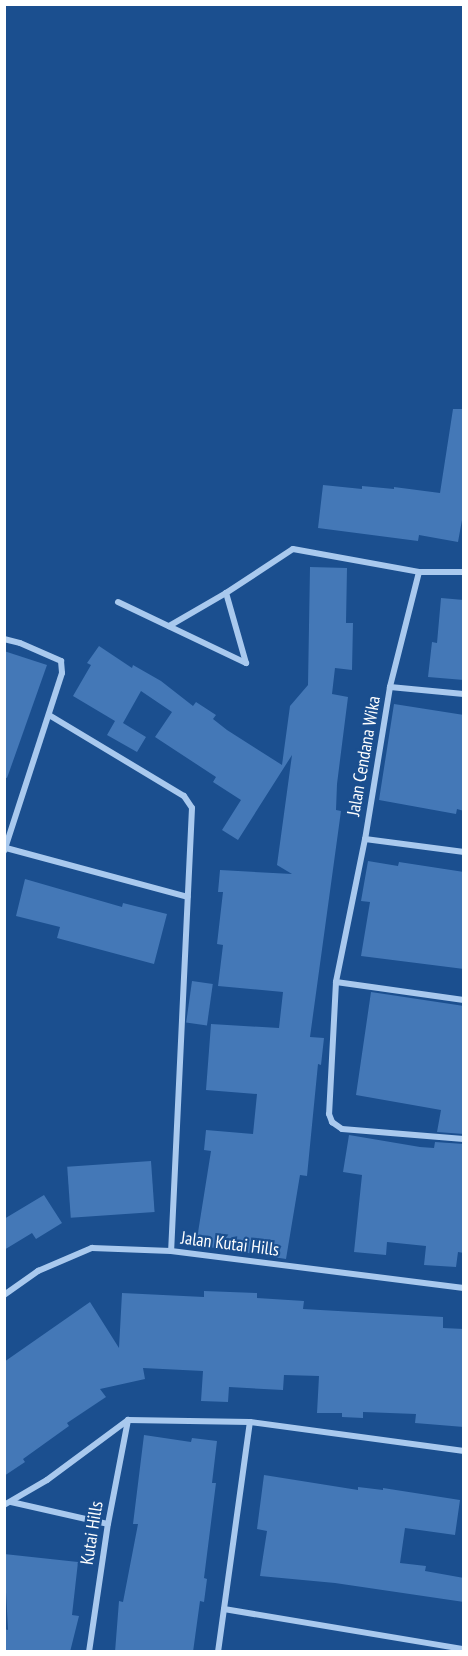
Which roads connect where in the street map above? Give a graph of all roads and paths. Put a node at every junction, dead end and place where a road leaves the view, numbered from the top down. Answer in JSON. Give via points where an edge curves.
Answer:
{"nodes":[{"id":1,"x":419,"y":572,"type":"junction"},
{"id":2,"x":464,"y":572,"type":"edge"},
{"id":3,"x":226,"y":593,"type":"junction"},
{"id":4,"x":118,"y":602,"type":"dead end"},
{"id":5,"x":169,"y":626,"type":"junction"},
{"id":6,"x":4,"y":639,"type":"edge"},
{"id":7,"x":390,"y":687,"type":"junction"},
{"id":8,"x":464,"y":694,"type":"edge"},
{"id":9,"x":49,"y":715,"type":"junction"},
{"id":10,"x":365,"y":839,"type":"junction"},
{"id":11,"x":5,"y":849,"type":"edge"},
{"id":12,"x":464,"y":852,"type":"edge"},
{"id":13,"x":188,"y":897,"type":"junction"},
{"id":14,"x":336,"y":982,"type":"junction"},
{"id":15,"x":464,"y":1000,"type":"edge"},
{"id":16,"x":464,"y":1139,"type":"edge"},
{"id":17,"x":171,"y":1251,"type":"junction"},
{"id":18,"x":464,"y":1288,"type":"edge"},
{"id":19,"x":4,"y":1295,"type":"edge"},
{"id":20,"x":128,"y":1420,"type":"junction"},
{"id":21,"x":250,"y":1422,"type":"junction"},
{"id":22,"x":464,"y":1451,"type":"edge"},
{"id":23,"x":8,"y":1503,"type":"edge"},
{"id":24,"x":108,"y":1524,"type":"junction"},
{"id":25,"x":224,"y":1610,"type":"junction"},
{"id":26,"x":464,"y":1649,"type":"edge"},
{"id":27,"x":89,"y":1652,"type":"edge"},
{"id":28,"x":218,"y":1652,"type":"edge"}],
"edges":[{"from":1,"to":2,"type":"street"},
{"from":1,"to":3,"type":"street","via":[[293,549]]},
{"from":1,"to":7,"type":"street","name":"Jalan Cendana Wika"},
{"from":3,"to":5,"type":"street"},
{"from":3,"to":5,"type":"street","via":[[246,663]]},
{"from":4,"to":5,"type":"street"},
{"from":6,"to":9,"type":"street","via":[[61,661],[62,673]]},
{"from":7,"to":8,"type":"street","name":"Jalan Cendana Wika"},
{"from":7,"to":10,"type":"street","name":"Jalan Cendana Wika"},
{"from":9,"to":11,"type":"street"},
{"from":9,"to":13,"type":"street","via":[[188,799],[192,808]]},
{"from":10,"to":12,"type":"street","name":"Jalan Cendana Wika"},
{"from":10,"to":14,"type":"street"},
{"from":11,"to":13,"type":"street"},
{"from":13,"to":17,"type":"street"},
{"from":14,"to":15,"type":"street"},
{"from":14,"to":16,"type":"street","via":[[329,1114],[332,1122],[342,1129]]},
{"from":17,"to":18,"type":"street","name":"Jalan Kutai Hills"},
{"from":17,"to":19,"type":"street","name":"Jalan Kutai Hills","via":[[93,1248],[38,1271]]},
{"from":20,"to":21,"type":"street"},
{"from":20,"to":23,"type":"street","via":[[47,1480]]},
{"from":20,"to":24,"type":"street","name":"Kutai Hills"},
{"from":21,"to":22,"type":"street"},
{"from":21,"to":25,"type":"street"},
{"from":23,"to":24,"type":"street"},
{"from":24,"to":27,"type":"street","name":"Kutai Hills"},
{"from":25,"to":26,"type":"street"},
{"from":25,"to":28,"type":"street"}]}
